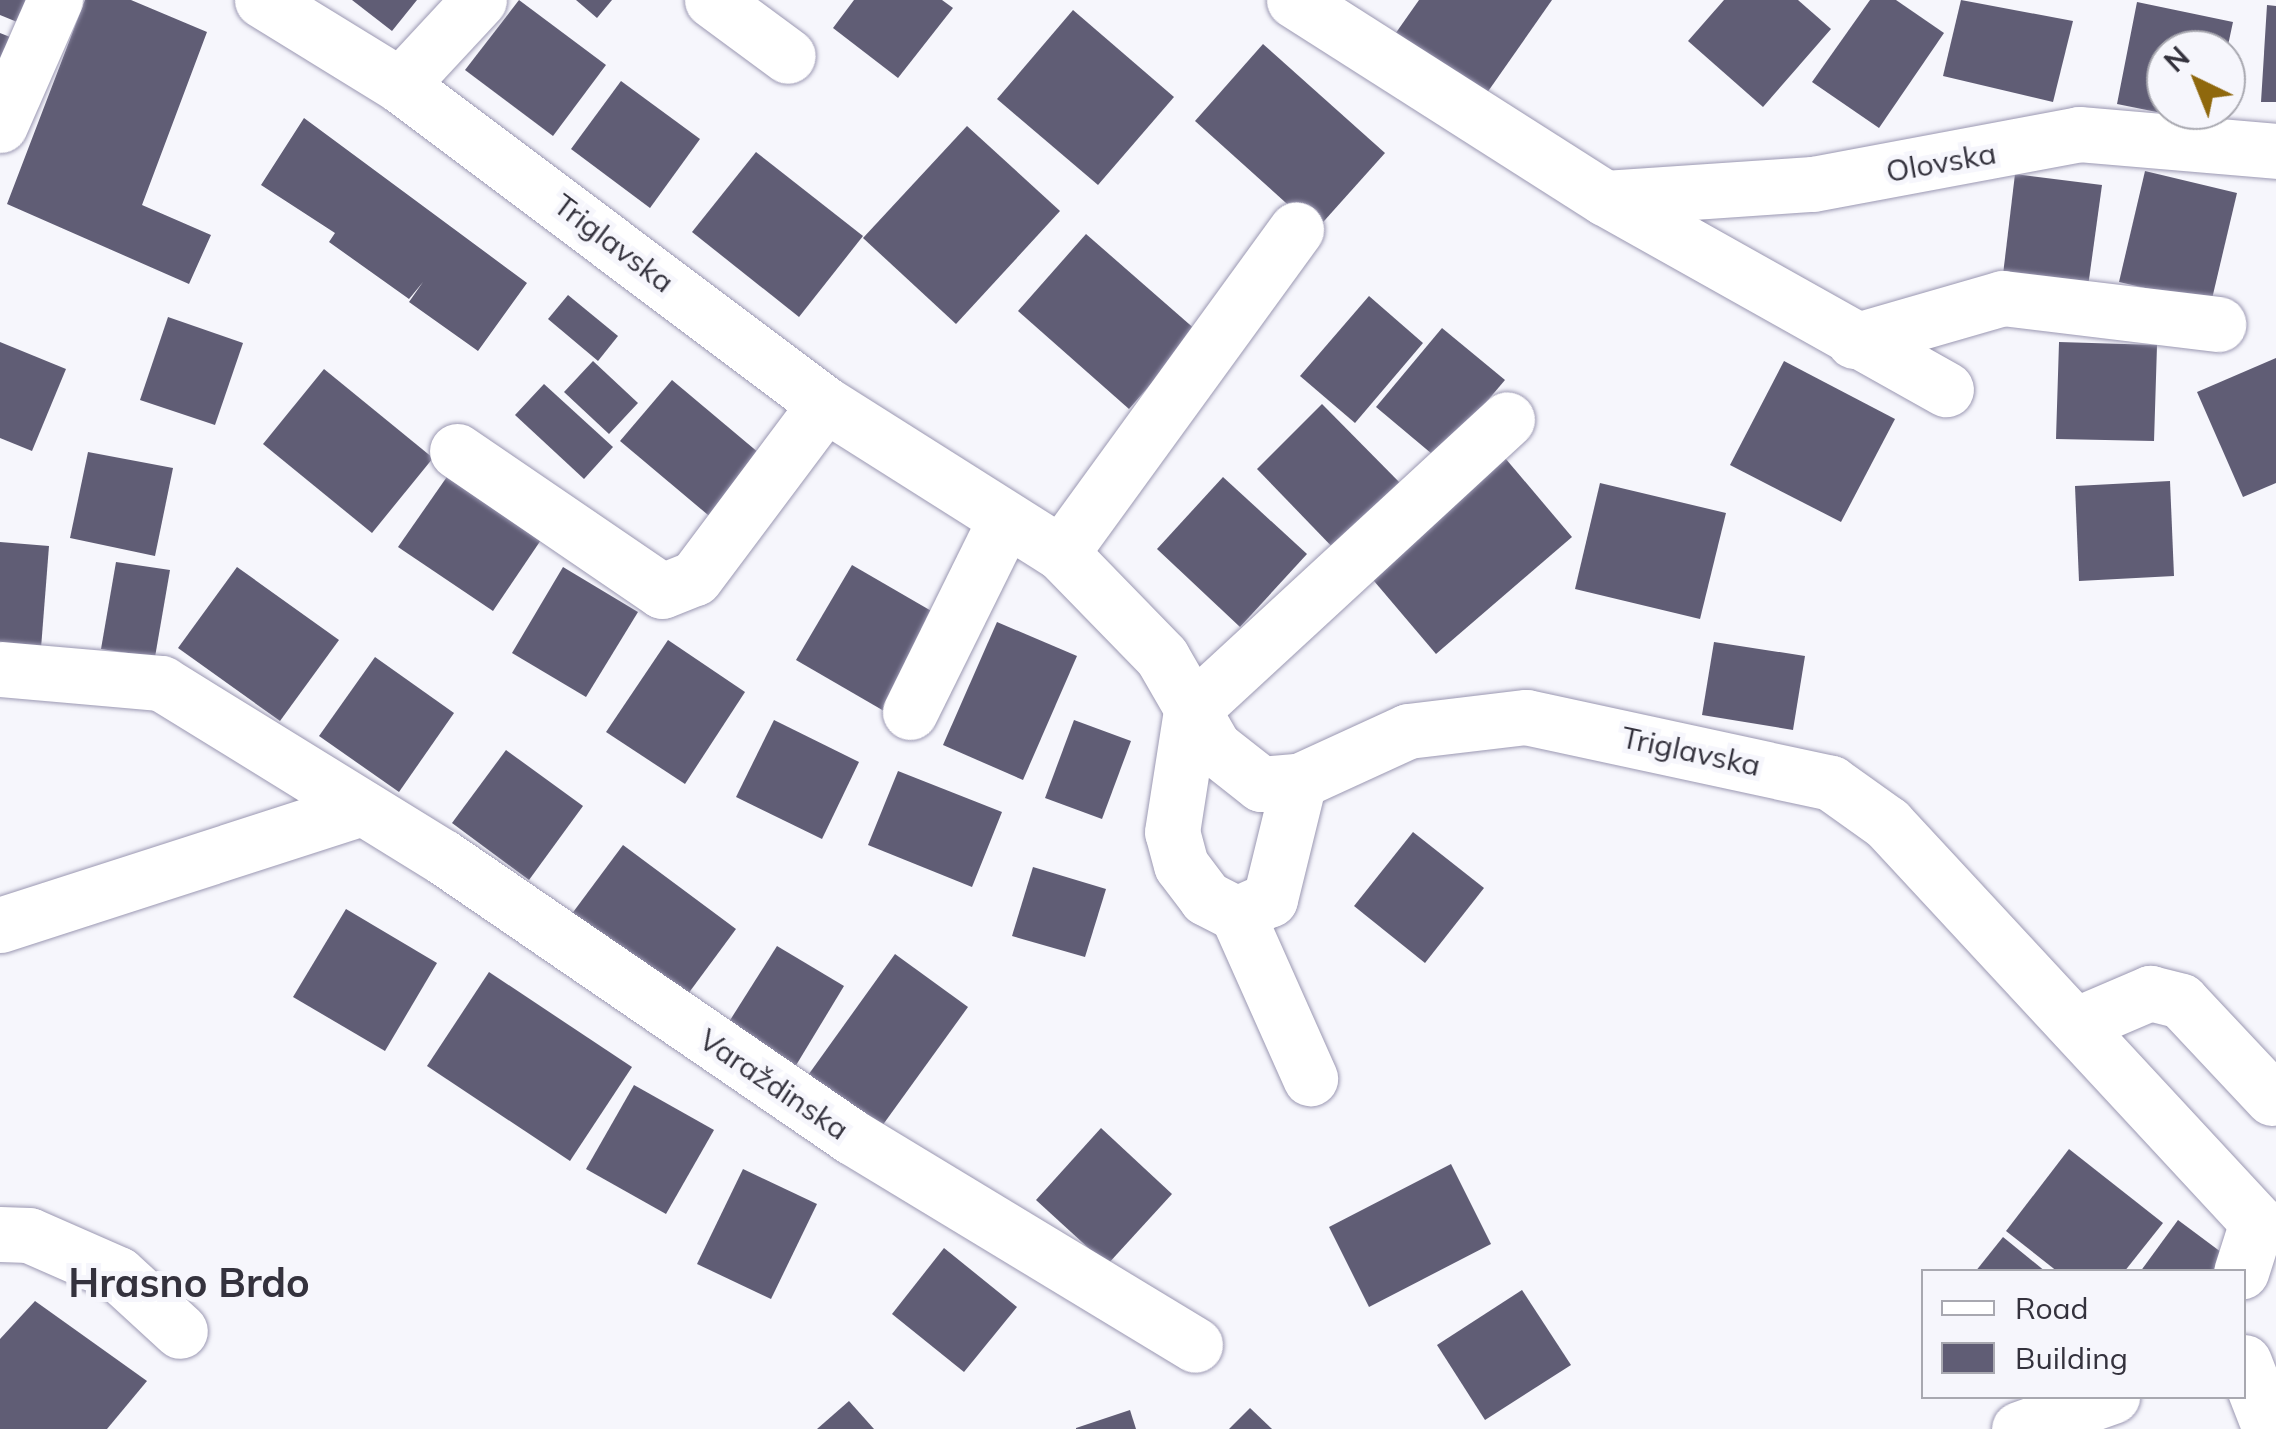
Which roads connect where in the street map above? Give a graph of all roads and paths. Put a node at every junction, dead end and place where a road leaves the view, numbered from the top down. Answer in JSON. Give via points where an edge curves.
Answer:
{"nodes":[{"id":1,"x":55,"y":0,"type":"edge"},
{"id":2,"x":262,"y":0,"type":"edge"},
{"id":3,"x":478,"y":0,"type":"edge"},
{"id":4,"x":712,"y":0,"type":"edge"},
{"id":5,"x":1294,"y":0,"type":"edge"},
{"id":6,"x":788,"y":56,"type":"dead end"},
{"id":7,"x":400,"y":84,"type":"junction"},
{"id":8,"x":0,"y":124,"type":"edge"},
{"id":9,"x":2276,"y":151,"type":"edge"},
{"id":10,"x":1605,"y":198,"type":"junction"},
{"id":11,"x":1296,"y":229,"type":"dead end"},
{"id":12,"x":2218,"y":324,"type":"dead end"},
{"id":13,"x":1854,"y":340,"type":"junction"},
{"id":14,"x":1946,"y":389,"type":"dead end"},
{"id":15,"x":825,"y":404,"type":"junction"},
{"id":16,"x":1507,"y":419,"type":"dead end"},
{"id":17,"x":457,"y":451,"type":"dead end"},
{"id":18,"x":1005,"y":520,"type":"junction"},
{"id":19,"x":1061,"y":553,"type":"junction"},
{"id":20,"x":0,"y":668,"type":"edge"},
{"id":21,"x":910,"y":712,"type":"dead end"},
{"id":22,"x":1191,"y":712,"type":"junction"},
{"id":23,"x":1299,"y":781,"type":"junction"},
{"id":24,"x":363,"y":808,"type":"junction"},
{"id":25,"x":1237,"y":914,"type":"junction"},
{"id":26,"x":0,"y":925,"type":"edge"},
{"id":27,"x":2075,"y":1025,"type":"junction"},
{"id":28,"x":1310,"y":1078,"type":"dead end"},
{"id":29,"x":2272,"y":1098,"type":"dead end"},
{"id":30,"x":0,"y":1234,"type":"edge"},
{"id":31,"x":2258,"y":1241,"type":"edge"},
{"id":32,"x":180,"y":1330,"type":"dead end"},
{"id":33,"x":1195,"y":1344,"type":"dead end"},
{"id":34,"x":2246,"y":1367,"type":"edge"},
{"id":35,"x":2104,"y":1399,"type":"edge"},
{"id":36,"x":2019,"y":1429,"type":"edge"},
{"id":37,"x":2270,"y":1429,"type":"edge"}],
"edges":[{"from":1,"to":8,"type":"street"},
{"from":2,"to":7,"type":"street","name":"Triglavska"},
{"from":3,"to":7,"type":"street"},
{"from":4,"to":6,"type":"street"},
{"from":5,"to":10,"type":"street"},
{"from":7,"to":15,"type":"street","name":"Triglavska"},
{"from":9,"to":10,"type":"street","name":"Olovska","via":[[2079,134],[1812,184]]},
{"from":10,"to":13,"type":"street"},
{"from":11,"to":19,"type":"street"},
{"from":12,"to":13,"type":"street","via":[[2003,298]]},
{"from":13,"to":14,"type":"street"},
{"from":15,"to":17,"type":"street","via":[[694,578],[662,591]]},
{"from":15,"to":18,"type":"street","name":"Triglavska"},
{"from":16,"to":22,"type":"street"},
{"from":18,"to":19,"type":"street","name":"Triglavska"},
{"from":18,"to":21,"type":"street"},
{"from":19,"to":22,"type":"street","name":"Triglavska","via":[[1134,622]]},
{"from":20,"to":24,"type":"street","name":"Varaždinska","via":[[161,683]]},
{"from":22,"to":23,"type":"street","name":"Triglavska","via":[[1236,770],[1261,784]]},
{"from":22,"to":25,"type":"street","via":[[1172,832],[1192,886]]},
{"from":23,"to":25,"type":"street","via":[[1280,882],[1257,912]]},
{"from":23,"to":27,"type":"street","name":"Triglavska","via":[[1377,738],[1526,716],[1831,783],[1887,824]]},
{"from":24,"to":26,"type":"street"},
{"from":24,"to":33,"type":"street","name":"Varaždinska","via":[[852,1137]]},
{"from":25,"to":28,"type":"street"},
{"from":27,"to":29,"type":"street","via":[[2150,993],[2181,1001]]},
{"from":27,"to":31,"type":"street","name":"Triglavska"},
{"from":30,"to":32,"type":"street","via":[[29,1236],[118,1274]]},
{"from":34,"to":37,"type":"street"},
{"from":35,"to":36,"type":"street"}]}
